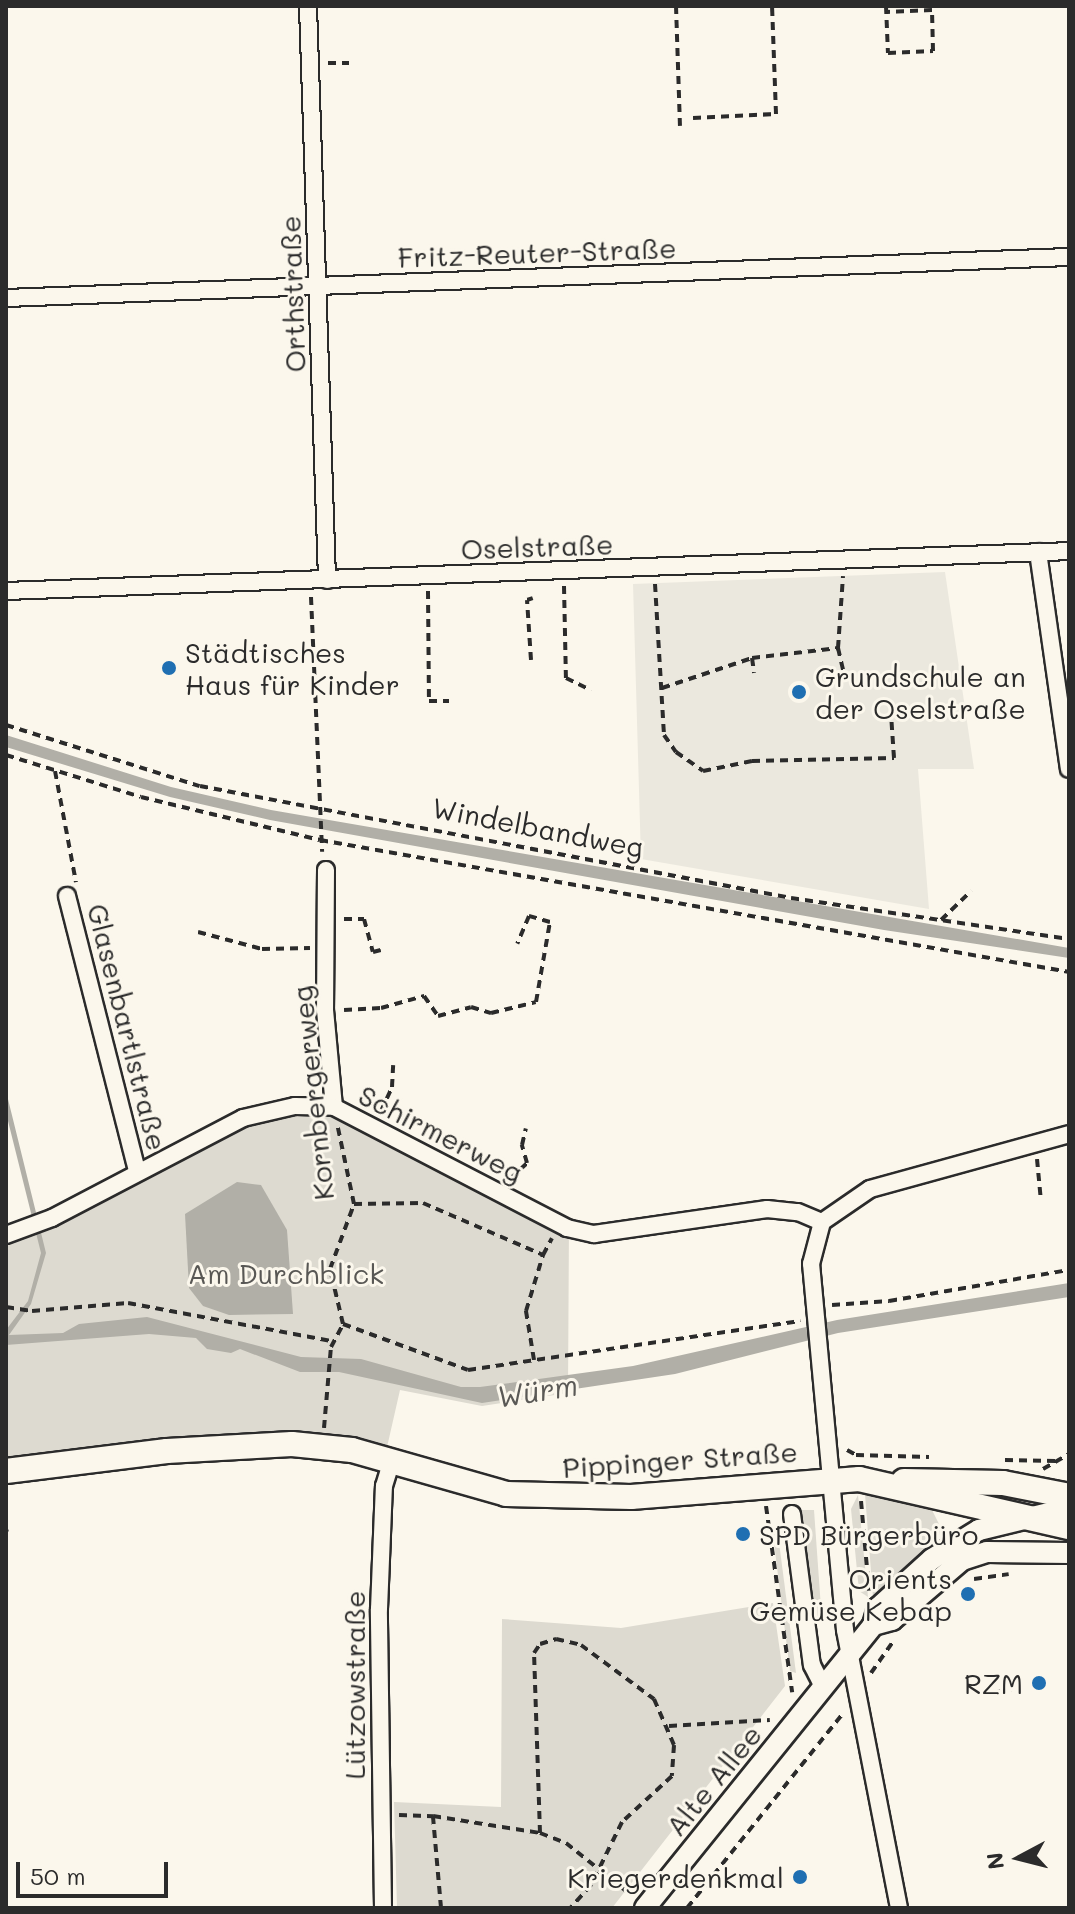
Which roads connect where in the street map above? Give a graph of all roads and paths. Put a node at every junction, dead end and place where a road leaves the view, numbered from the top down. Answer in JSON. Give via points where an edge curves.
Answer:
{"nodes":[{"id":1,"x":308,"y":6,"type":"edge"},
{"id":2,"x":676,"y":6,"type":"edge"},
{"id":3,"x":772,"y":6,"type":"edge"},
{"id":4,"x":886,"y":9,"type":"edge"},
{"id":5,"x":693,"y":118,"type":"dead end"},
{"id":6,"x":680,"y":126,"type":"dead end"},
{"id":7,"x":1069,"y":257,"type":"edge"},
{"id":8,"x":318,"y":286,"type":"junction"},
{"id":9,"x":6,"y":298,"type":"edge"},
{"id":10,"x":1069,"y":551,"type":"edge"},
{"id":11,"x":1038,"y":552,"type":"junction"},
{"id":12,"x":843,"y":561,"type":"junction"},
{"id":13,"x":655,"y":568,"type":"junction"},
{"id":14,"x":564,"y":571,"type":"junction"},
{"id":15,"x":427,"y":576,"type":"junction"},
{"id":16,"x":319,"y":580,"type":"junction"},
{"id":17,"x":6,"y":591,"type":"edge"},
{"id":18,"x":533,"y":598,"type":"dead end"},
{"id":19,"x":838,"y":648,"type":"junction"},
{"id":20,"x":752,"y":658,"type":"junction"},
{"id":21,"x":531,"y":660,"type":"dead end"},
{"id":22,"x":843,"y":670,"type":"dead end"},
{"id":23,"x":754,"y":673,"type":"dead end"},
{"id":24,"x":662,"y":688,"type":"junction"},
{"id":25,"x":591,"y":690,"type":"dead end"},
{"id":26,"x":449,"y":701,"type":"dead end"},
{"id":27,"x":891,"y":714,"type":"dead end"},
{"id":28,"x":6,"y":725,"type":"edge"},
{"id":29,"x":6,"y":755,"type":"edge"},
{"id":30,"x":1069,"y":769,"type":"edge"},
{"id":31,"x":55,"y":771,"type":"junction"},
{"id":32,"x":319,"y":808,"type":"junction"},
{"id":33,"x":319,"y":832,"type":"dead end"},
{"id":34,"x":326,"y":870,"type":"dead end"},
{"id":35,"x":971,"y":891,"type":"dead end"},
{"id":36,"x":67,"y":896,"type":"joint"},
{"id":37,"x":364,"y":919,"type":"dead end"},
{"id":38,"x":940,"y":921,"type":"junction"},
{"id":39,"x":198,"y":932,"type":"dead end"},
{"id":40,"x":1069,"y":939,"type":"edge"},
{"id":41,"x":517,"y":944,"type":"dead end"},
{"id":42,"x":325,"y":948,"type":"junction"},
{"id":43,"x":381,"y":950,"type":"dead end"},
{"id":44,"x":1069,"y":972,"type":"edge"},
{"id":45,"x":347,"y":1009,"type":"dead end"},
{"id":46,"x":393,"y":1065,"type":"dead end"},
{"id":47,"x":334,"y":1107,"type":"junction"},
{"id":48,"x":373,"y":1127,"type":"junction"},
{"id":49,"x":526,"y":1128,"type":"dead end"},
{"id":50,"x":1069,"y":1134,"type":"edge"},
{"id":51,"x":1036,"y":1146,"type":"junction"},
{"id":52,"x":137,"y":1171,"type":"junction"},
{"id":53,"x":497,"y":1191,"type":"junction"},
{"id":54,"x":1041,"y":1201,"type":"dead end"},
{"id":55,"x":354,"y":1204,"type":"junction"},
{"id":56,"x":822,"y":1222,"type":"junction"},
{"id":57,"x":567,"y":1228,"type":"junction"},
{"id":58,"x":6,"y":1235,"type":"edge"},
{"id":59,"x":543,"y":1255,"type":"junction"},
{"id":60,"x":1069,"y":1270,"type":"edge"},
{"id":61,"x":6,"y":1307,"type":"edge"},
{"id":62,"x":811,"y":1314,"type":"junction"},
{"id":63,"x":343,"y":1324,"type":"junction"},
{"id":64,"x":332,"y":1344,"type":"junction"},
{"id":65,"x":534,"y":1360,"type":"junction"},
{"id":66,"x":843,"y":1444,"type":"dead end"},
{"id":67,"x":323,"y":1446,"type":"junction"},
{"id":68,"x":1069,"y":1454,"type":"edge"},
{"id":69,"x":913,"y":1457,"type":"dead end"},
{"id":70,"x":391,"y":1463,"type":"junction"},
{"id":71,"x":6,"y":1471,"type":"edge"},
{"id":72,"x":1037,"y":1472,"type":"dead end"},
{"id":73,"x":829,"y":1479,"type":"junction"},
{"id":74,"x":859,"y":1479,"type":"junction"},
{"id":75,"x":886,"y":1483,"type":"junction"},
{"id":76,"x":763,"y":1484,"type":"junction"},
{"id":77,"x":1069,"y":1496,"type":"edge"},
{"id":78,"x":1069,"y":1508,"type":"edge"},
{"id":79,"x":792,"y":1514,"type":"dead end"},
{"id":80,"x":1021,"y":1516,"type":"junction"},
{"id":81,"x":1069,"y":1527,"type":"edge"},
{"id":82,"x":1069,"y":1553,"type":"edge"},
{"id":83,"x":870,"y":1604,"type":"dead end"},
{"id":84,"x":873,"y":1625,"type":"junction"},
{"id":85,"x":849,"y":1654,"type":"junction"},
{"id":86,"x":823,"y":1687,"type":"junction"},
{"id":87,"x":1011,"y":1690,"type":"dead end"},
{"id":88,"x":792,"y":1692,"type":"dead end"},
{"id":89,"x":997,"y":1692,"type":"dead end"},
{"id":90,"x":769,"y":1720,"type":"dead end"},
{"id":91,"x":669,"y":1726,"type":"junction"},
{"id":92,"x":803,"y":1749,"type":"dead end"},
{"id":93,"x":809,"y":1754,"type":"dead end"},
{"id":94,"x":381,"y":1814,"type":"junction"},
{"id":95,"x":433,"y":1816,"type":"junction"},
{"id":96,"x":540,"y":1833,"type":"junction"},
{"id":97,"x":599,"y":1867,"type":"junction"},
{"id":98,"x":646,"y":1907,"type":"edge"},
{"id":99,"x":383,"y":1908,"type":"edge"},
{"id":100,"x":441,"y":1908,"type":"edge"},
{"id":101,"x":570,"y":1908,"type":"edge"},
{"id":102,"x":899,"y":1908,"type":"edge"}],
"edges":[{"from":1,"to":8,"type":"street","name":"Orthstraße"},
{"from":2,"to":6,"type":"path"},
{"from":3,"to":5,"type":"path","via":[[776,114]]},
{"from":4,"to":4,"type":"path","via":[[888,53],[933,51],[932,10]]},
{"from":7,"to":8,"type":"street","name":"Fritz-Reuter-Straße"},
{"from":8,"to":9,"type":"street","name":"Fritz-Reuter-Straße"},
{"from":8,"to":16,"type":"street","name":"Orthstraße"},
{"from":10,"to":11,"type":"street","name":"Oselstraße"},
{"from":11,"to":12,"type":"street","name":"Oselstraße"},
{"from":11,"to":30,"type":"street"},
{"from":12,"to":13,"type":"street","name":"Oselstraße"},
{"from":12,"to":19,"type":"path"},
{"from":13,"to":14,"type":"street","name":"Oselstraße"},
{"from":13,"to":24,"type":"path"},
{"from":14,"to":15,"type":"street","name":"Oselstraße"},
{"from":14,"to":25,"type":"path","via":[[566,678]]},
{"from":15,"to":16,"type":"street","name":"Oselstraße"},
{"from":15,"to":26,"type":"path","via":[[429,701]]},
{"from":16,"to":17,"type":"street","name":"Oselstraße"},
{"from":16,"to":32,"type":"path"},
{"from":18,"to":21,"type":"path","via":[[527,600]]},
{"from":19,"to":20,"type":"path"},
{"from":19,"to":22,"type":"path"},
{"from":20,"to":23,"type":"path"},
{"from":20,"to":24,"type":"path"},
{"from":24,"to":27,"type":"path","via":[[664,735],[676,752],[703,771],[752,761],[894,758]]},
{"from":28,"to":32,"type":"path","name":"Windelbandweg","via":[[200,786]]},
{"from":29,"to":31,"type":"path","name":"Windelbandweg"},
{"from":31,"to":36,"type":"path","via":[[77,885]]},
{"from":31,"to":44,"type":"path","name":"Windelbandweg","via":[[320,840]]},
{"from":32,"to":33,"type":"path"},
{"from":32,"to":38,"type":"path","name":"Windelbandweg","via":[[791,898]]},
{"from":34,"to":42,"type":"street","name":"Kornbergerweg"},
{"from":35,"to":38,"type":"path"},
{"from":36,"to":52,"type":"street","name":"Glasenbartlstraße"},
{"from":37,"to":43,"type":"path","via":[[373,952]]},
{"from":38,"to":40,"type":"path","name":"Windelbandweg"},
{"from":39,"to":42,"type":"path","via":[[262,949]]},
{"from":41,"to":45,"type":"path","via":[[529,916],[550,922],[536,1002],[491,1013],[471,1007],[438,1016],[424,996]]},
{"from":42,"to":47,"type":"street","name":"Kornbergerweg"},
{"from":46,"to":48,"type":"path","via":[[392,1087]]},
{"from":47,"to":48,"type":"street","name":"Schirmerweg"},
{"from":47,"to":52,"type":"street","name":"Schirmerweg","via":[[295,1106],[243,1118]]},
{"from":47,"to":55,"type":"path","name":"Kornbergerweg"},
{"from":48,"to":53,"type":"street","name":"Schirmerweg"},
{"from":49,"to":53,"type":"path","via":[[522,1145],[527,1163]]},
{"from":50,"to":51,"type":"street"},
{"from":51,"to":54,"type":"path"},
{"from":51,"to":56,"type":"street","via":[[870,1189]]},
{"from":52,"to":58,"type":"street","name":"Schirmerweg","via":[[52,1218]]},
{"from":53,"to":57,"type":"street","name":"Schirmerweg"},
{"from":55,"to":59,"type":"path","via":[[423,1203]]},
{"from":55,"to":63,"type":"path","name":"Kornbergerweg","via":[[330,1269]]},
{"from":56,"to":57,"type":"street","name":"Schirmerweg","via":[[798,1212],[767,1209],[620,1234]]},
{"from":56,"to":62,"type":"street","via":[[811,1264]]},
{"from":57,"to":59,"type":"path","via":[[553,1236]]},
{"from":59,"to":65,"type":"path","via":[[526,1311]]},
{"from":60,"to":62,"type":"path"},
{"from":61,"to":64,"type":"path","via":[[32,1311],[128,1303]]},
{"from":62,"to":65,"type":"path"},
{"from":62,"to":73,"type":"street","via":[[819,1349]]},
{"from":63,"to":64,"type":"path"},
{"from":63,"to":65,"type":"path","via":[[468,1370]]},
{"from":64,"to":67,"type":"path"},
{"from":66,"to":69,"type":"path","via":[[856,1455]]},
{"from":67,"to":70,"type":"main road","name":"Pippinger Straße"},
{"from":67,"to":71,"type":"main road","name":"Pippinger Straße","via":[[181,1449]]},
{"from":68,"to":72,"type":"path"},
{"from":70,"to":76,"type":"main road","name":"Pippinger Straße","via":[[506,1494],[564,1499]]},
{"from":70,"to":94,"type":"street","name":"Lützowstraße","via":[[384,1486],[379,1609]]},
{"from":73,"to":74,"type":"main road","name":"Pippinger Straße"},
{"from":73,"to":76,"type":"main road","name":"Pippinger Straße"},
{"from":73,"to":85,"type":"street"},
{"from":74,"to":75,"type":"main road","name":"Pippinger Straße"},
{"from":74,"to":83,"type":"path"},
{"from":75,"to":77,"type":"main road","name":"Pippinger Straße","via":[[1003,1483]]},
{"from":75,"to":80,"type":"main road","name":"Pippinger Straße"},
{"from":76,"to":88,"type":"path"},
{"from":78,"to":80,"type":"street","name":"Alte Allee"},
{"from":79,"to":86,"type":"street","via":[[812,1665]]},
{"from":80,"to":81,"type":"main road","name":"Pippinger Straße"},
{"from":80,"to":84,"type":"street","name":"Alte Allee","via":[[979,1530],[932,1559],[878,1608]]},
{"from":82,"to":84,"type":"street","name":"Alte Allee","via":[[987,1552],[962,1560],[892,1620]]},
{"from":84,"to":85,"type":"street","name":"Alte Allee"},
{"from":85,"to":86,"type":"street","name":"Alte Allee"},
{"from":85,"to":102,"type":"street"},
{"from":86,"to":98,"type":"street","name":"Alte Allee"},
{"from":87,"to":89,"type":"path"},
{"from":90,"to":91,"type":"path"},
{"from":91,"to":96,"type":"path","via":[[654,1699],[581,1645],[556,1639],[540,1644],[534,1669]]},
{"from":91,"to":97,"type":"path","via":[[672,1776],[622,1822]]},
{"from":92,"to":93,"type":"path"},
{"from":94,"to":95,"type":"path"},
{"from":94,"to":99,"type":"street","name":"Lützowstraße"},
{"from":95,"to":96,"type":"path"},
{"from":95,"to":100,"type":"path"},
{"from":96,"to":97,"type":"path","via":[[566,1843]]},
{"from":97,"to":98,"type":"path"},
{"from":97,"to":101,"type":"path"}]}
